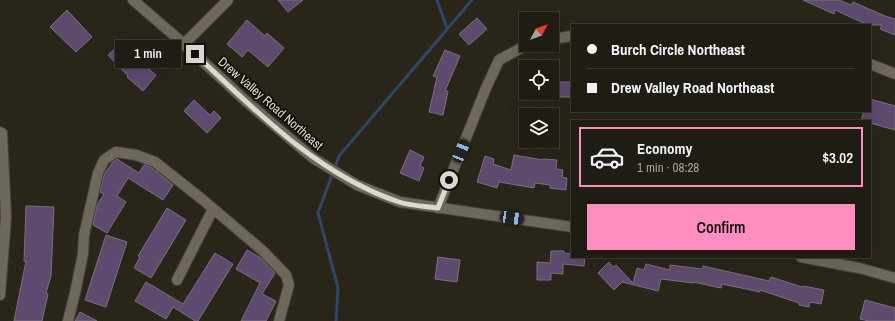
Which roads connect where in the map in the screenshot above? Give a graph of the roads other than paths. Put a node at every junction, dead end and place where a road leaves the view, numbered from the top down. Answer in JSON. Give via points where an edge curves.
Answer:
{"nodes":[{"id":1,"x":133,"y":0,"type":"edge"},
{"id":2,"x":228,"y":0,"type":"edge"},
{"id":3,"x":571,"y":36,"type":"edge"},
{"id":4,"x":559,"y":38,"type":"edge"},
{"id":5,"x":184,"y":44,"type":"junction"},
{"id":6,"x":519,"y":49,"type":"edge"},
{"id":7,"x":871,"y":64,"type":"edge"},
{"id":8,"x":895,"y":74,"type":"edge"},
{"id":9,"x":0,"y":132,"type":"edge"},
{"id":10,"x":438,"y":208,"type":"junction"},
{"id":11,"x":213,"y":209,"type":"junction"},
{"id":12,"x":571,"y":227,"type":"edge"},
{"id":13,"x":806,"y":258,"type":"edge"},
{"id":14,"x":895,"y":278,"type":"edge"},
{"id":15,"x":177,"y":280,"type":"dead end"},
{"id":16,"x":0,"y":296,"type":"edge"},
{"id":17,"x":68,"y":321,"type":"edge"},
{"id":18,"x":279,"y":321,"type":"edge"}],
"edges":[{"from":1,"to":5,"type":"street","name":"Drew Valley Road Northeast"},
{"from":2,"to":5,"type":"street"},
{"from":3,"to":4,"type":"street"},
{"from":5,"to":10,"type":"street","name":"Drew Valley Road Northeast","via":[[313,158],[357,185],[400,202]]},
{"from":6,"to":10,"type":"street","via":[[499,60]]},
{"from":7,"to":8,"type":"street"},
{"from":9,"to":16,"type":"street","via":[[6,217]]},
{"from":10,"to":12,"type":"street","name":"Drew Valley Road Northeast"},
{"from":11,"to":15,"type":"street"},
{"from":11,"to":17,"type":"street","via":[[155,162],[136,155],[116,152],[104,160],[98,173],[84,235],[83,254]]},
{"from":11,"to":18,"type":"street","via":[[263,251],[286,275],[288,285]]},
{"from":13,"to":14,"type":"street"}]}
